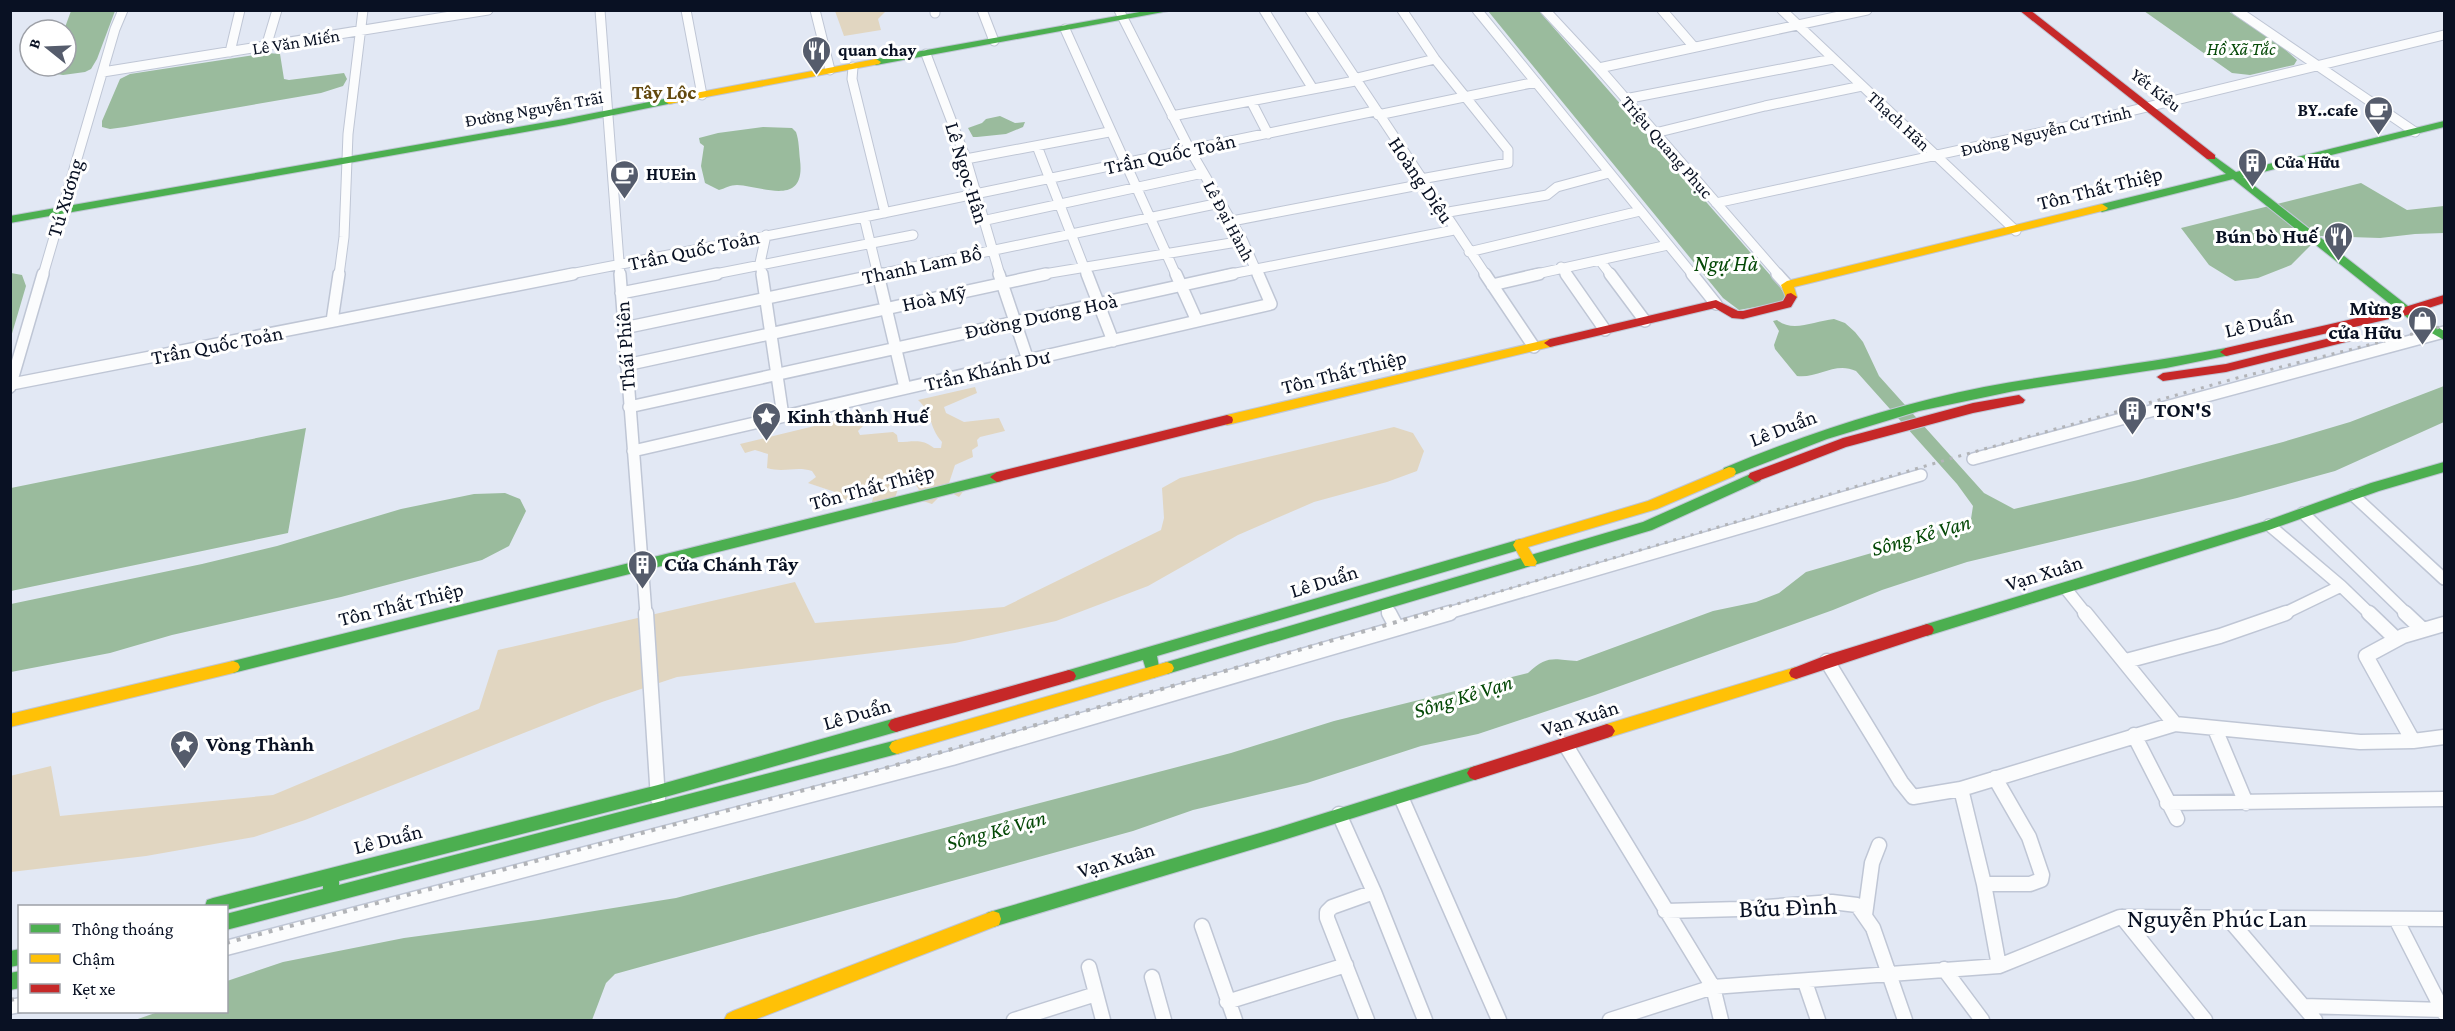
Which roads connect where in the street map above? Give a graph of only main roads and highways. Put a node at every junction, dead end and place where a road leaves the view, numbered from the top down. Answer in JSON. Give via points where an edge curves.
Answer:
{"nodes":[{"id":1,"x":1170,"y":10,"type":"edge"},
{"id":2,"x":2023,"y":10,"type":"edge"},
{"id":3,"x":1122,"y":15,"type":"edge"},
{"id":4,"x":2445,"y":124,"type":"edge"},
{"id":5,"x":2236,"y":176,"type":"junction"},
{"id":6,"x":10,"y":220,"type":"edge"},
{"id":7,"x":2445,"y":299,"type":"edge"},
{"id":8,"x":2407,"y":311,"type":"junction"},
{"id":9,"x":2445,"y":314,"type":"edge"},
{"id":10,"x":2418,"y":320,"type":"junction"},
{"id":11,"x":2443,"y":333,"type":"edge"},
{"id":12,"x":2191,"y":360,"type":"junction"},
{"id":13,"x":2202,"y":372,"type":"junction"},
{"id":14,"x":2445,"y":467,"type":"edge"},
{"id":15,"x":1520,"y":545,"type":"junction"},
{"id":16,"x":1530,"y":562,"type":"junction"},
{"id":17,"x":1149,"y":653,"type":"junction"},
{"id":18,"x":1153,"y":672,"type":"junction"},
{"id":19,"x":10,"y":721,"type":"edge"},
{"id":20,"x":331,"y":876,"type":"junction"},
{"id":21,"x":331,"y":894,"type":"junction"},
{"id":22,"x":217,"y":905,"type":"edge"},
{"id":23,"x":228,"y":921,"type":"edge"},
{"id":24,"x":732,"y":1020,"type":"edge"}],
"edges":[{"from":1,"to":3,"type":"main road","name":"Đường Nguyễn Trãi"},
{"from":2,"to":5,"type":"main road","name":"Yết Kiêu"},
{"from":3,"to":6,"type":"main road","name":"Đường Nguyễn Trãi","via":[[608,114]]},
{"from":4,"to":5,"type":"main road","name":"Tôn Thất Thiệp"},
{"from":5,"to":8,"type":"main road","name":"Yết Kiêu"},
{"from":5,"to":19,"type":"main road","name":"Tôn Thất Thiệp","via":[[1787,285],[1792,299],[1787,304],[1743,315],[1716,304],[1605,330]]},
{"from":7,"to":8,"type":"main road","name":"Lê Duẩn"},
{"from":8,"to":10,"type":"main road"},
{"from":8,"to":12,"type":"main road","name":"Lê Duẩn"},
{"from":9,"to":10,"type":"main road","name":"Lê Duẩn"},
{"from":10,"to":11,"type":"main road"},
{"from":10,"to":13,"type":"main road","name":"Lê Duẩn"},
{"from":12,"to":13,"type":"main road"},
{"from":12,"to":15,"type":"main road","name":"Lê Duẩn","via":[[1984,392],[1871,419],[1789,446],[1652,505]]},
{"from":13,"to":16,"type":"main road","name":"Lê Duẩn","via":[[1973,408],[1843,444],[1752,478],[1647,526]]},
{"from":14,"to":24,"type":"main road","name":"Vạn Xuân","via":[[1827,661],[1773,682],[987,921]]},
{"from":15,"to":16,"type":"main road"},
{"from":15,"to":17,"type":"main road","name":"Lê Duẩn"},
{"from":16,"to":18,"type":"main road","name":"Lê Duẩn"},
{"from":17,"to":18,"type":"main road"},
{"from":17,"to":20,"type":"main road","name":"Lê Duẩn","via":[[658,792]]},
{"from":18,"to":21,"type":"main road","name":"Lê Duẩn","via":[[660,812]]},
{"from":20,"to":21,"type":"main road"},
{"from":20,"to":22,"type":"main road","name":"Lê Duẩn"},
{"from":21,"to":23,"type":"main road","name":"Lê Duẩn"}]}
